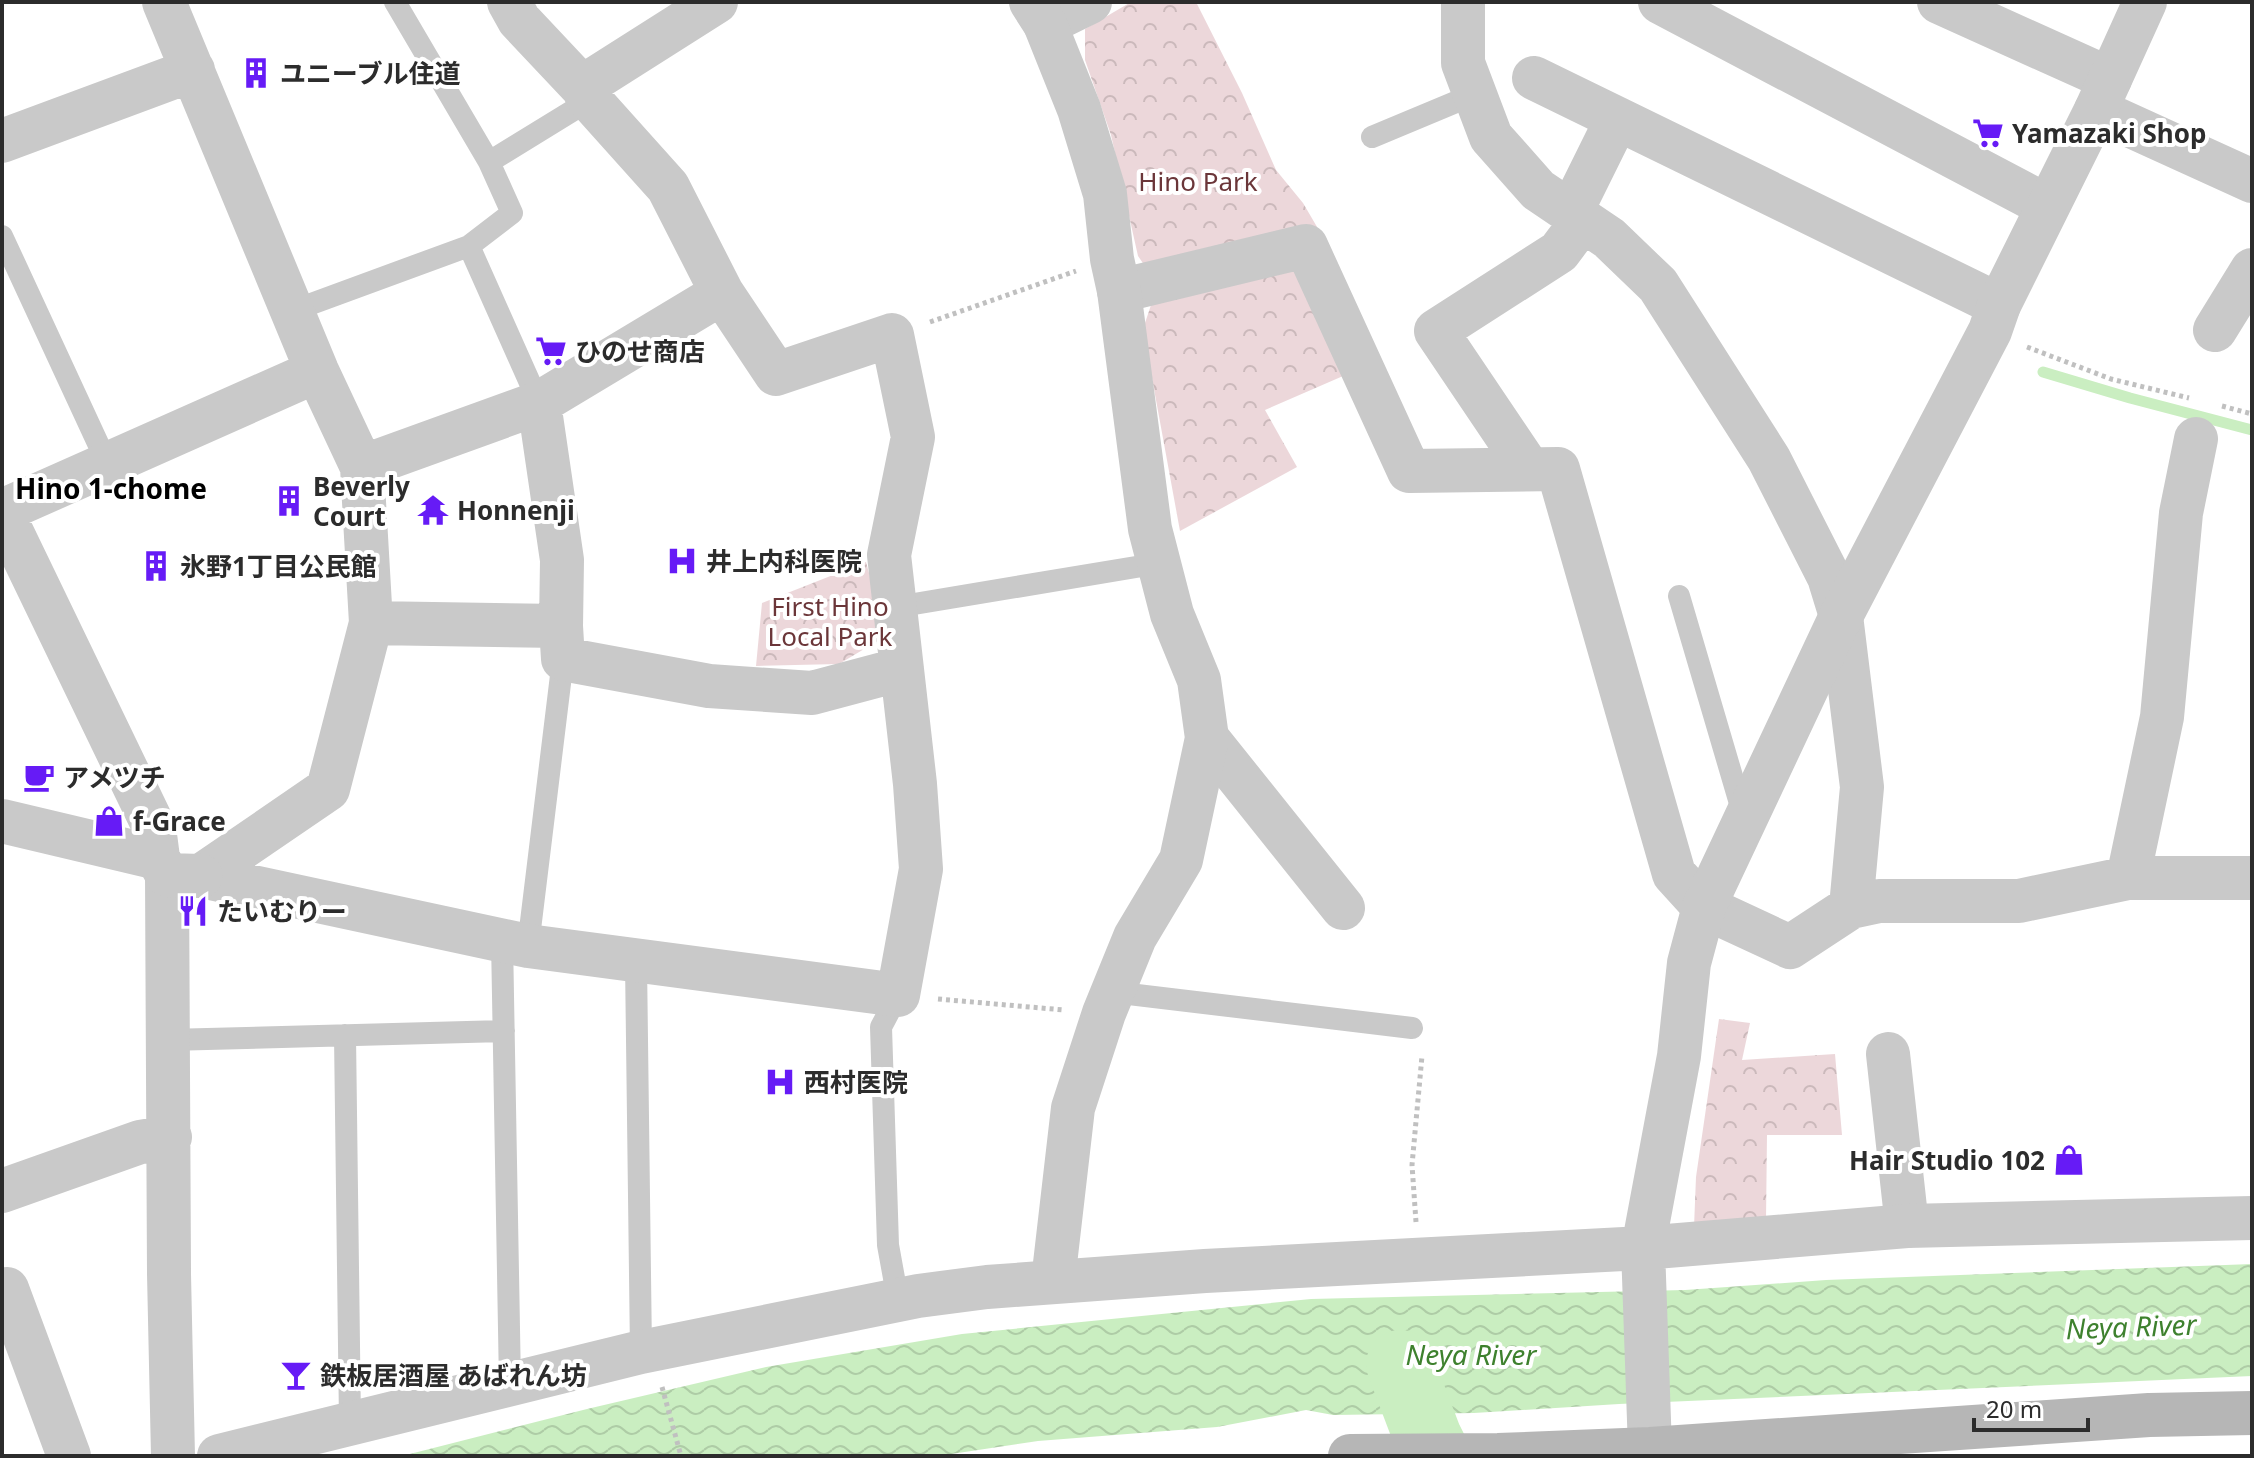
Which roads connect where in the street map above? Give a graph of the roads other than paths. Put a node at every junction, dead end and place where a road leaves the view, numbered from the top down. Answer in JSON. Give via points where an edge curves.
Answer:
{"nodes":[{"id":1,"x":164,"y":2,"type":"edge"},
{"id":2,"x":395,"y":2,"type":"edge"},
{"id":3,"x":509,"y":2,"type":"edge"},
{"id":4,"x":716,"y":2,"type":"edge"},
{"id":5,"x":1090,"y":2,"type":"edge"},
{"id":6,"x":1463,"y":2,"type":"edge"},
{"id":7,"x":1660,"y":2,"type":"edge"},
{"id":8,"x":1939,"y":2,"type":"edge"},
{"id":9,"x":2145,"y":2,"type":"edge"},
{"id":10,"x":1038,"y":13,"type":"edge"},
{"id":11,"x":193,"y":70,"type":"junction"},
{"id":12,"x":1534,"y":78,"type":"dead end"},
{"id":13,"x":586,"y":94,"type":"junction"},
{"id":14,"x":1475,"y":94,"type":"junction"},
{"id":15,"x":2103,"y":94,"type":"junction"},
{"id":16,"x":1617,"y":119,"type":"junction"},
{"id":17,"x":1372,"y":137,"type":"dead end"},
{"id":18,"x":2,"y":141,"type":"edge"},
{"id":19,"x":489,"y":162,"type":"junction"},
{"id":20,"x":2252,"y":181,"type":"edge"},
{"id":21,"x":2047,"y":206,"type":"junction"},
{"id":22,"x":1577,"y":216,"type":"junction"},
{"id":23,"x":2,"y":236,"type":"edge"},
{"id":24,"x":469,"y":246,"type":"junction"},
{"id":25,"x":2252,"y":270,"type":"edge"},
{"id":26,"x":1115,"y":275,"type":"junction"},
{"id":27,"x":722,"y":293,"type":"junction"},
{"id":28,"x":292,"y":311,"type":"junction"},
{"id":29,"x":1994,"y":318,"type":"junction"},
{"id":30,"x":2215,"y":330,"type":"dead end"},
{"id":31,"x":317,"y":371,"type":"junction"},
{"id":32,"x":539,"y":403,"type":"junction"},
{"id":33,"x":2205,"y":415,"type":"road end"},
{"id":34,"x":108,"y":465,"type":"junction"},
{"id":35,"x":362,"y":467,"type":"junction"},
{"id":36,"x":1529,"y":469,"type":"junction"},
{"id":37,"x":2,"y":512,"type":"edge"},
{"id":38,"x":1160,"y":563,"type":"junction"},
{"id":39,"x":1679,"y":596,"type":"dead end"},
{"id":40,"x":896,"y":607,"type":"junction"},
{"id":41,"x":1841,"y":616,"type":"junction"},
{"id":42,"x":371,"y":623,"type":"junction"},
{"id":43,"x":562,"y":643,"type":"junction"},
{"id":44,"x":902,"y":669,"type":"junction"},
{"id":45,"x":1207,"y":738,"type":"junction"},
{"id":46,"x":1744,"y":819,"type":"junction"},
{"id":47,"x":2,"y":821,"type":"edge"},
{"id":48,"x":175,"y":869,"type":"junction"},
{"id":49,"x":2128,"y":878,"type":"junction"},
{"id":50,"x":2252,"y":878,"type":"edge"},
{"id":51,"x":1704,"y":907,"type":"junction"},
{"id":52,"x":1851,"y":907,"type":"junction"},
{"id":53,"x":1343,"y":908,"type":"dead end"},
{"id":54,"x":515,"y":943,"type":"junction"},
{"id":55,"x":636,"y":962,"type":"junction"},
{"id":56,"x":1112,"y":992,"type":"junction"},
{"id":57,"x":898,"y":995,"type":"junction"},
{"id":58,"x":1412,"y":1028,"type":"road end"},
{"id":59,"x":504,"y":1031,"type":"junction"},
{"id":60,"x":345,"y":1035,"type":"junction"},
{"id":61,"x":168,"y":1040,"type":"junction"},
{"id":62,"x":1888,"y":1054,"type":"dead end"},
{"id":63,"x":170,"y":1137,"type":"junction"},
{"id":64,"x":2,"y":1191,"type":"edge"},
{"id":65,"x":2252,"y":1218,"type":"edge"},
{"id":66,"x":1907,"y":1226,"type":"junction"},
{"id":67,"x":1643,"y":1260,"type":"junction"},
{"id":68,"x":1053,"y":1281,"type":"junction"},
{"id":69,"x":2,"y":1291,"type":"edge"},
{"id":70,"x":898,"y":1300,"type":"junction"},
{"id":71,"x":650,"y":1364,"type":"junction"},
{"id":72,"x":510,"y":1384,"type":"junction"},
{"id":73,"x":2252,"y":1413,"type":"edge"},
{"id":74,"x":350,"y":1423,"type":"junction"},
{"id":75,"x":1650,"y":1449,"type":"junction"},
{"id":76,"x":1498,"y":1455,"type":"edge"},
{"id":77,"x":69,"y":1456,"type":"edge"},
{"id":78,"x":173,"y":1456,"type":"edge"},
{"id":79,"x":219,"y":1456,"type":"edge"},
{"id":80,"x":1352,"y":1456,"type":"edge"}],
"edges":[{"from":1,"to":11,"type":"street"},
{"from":2,"to":19,"type":"lane"},
{"from":3,"to":13,"type":"street"},
{"from":4,"to":13,"type":"street"},
{"from":5,"to":10,"type":"street"},
{"from":6,"to":14,"type":"street","via":[[1463,63]]},
{"from":7,"to":21,"type":"street"},
{"from":8,"to":15,"type":"street"},
{"from":9,"to":15,"type":"street"},
{"from":10,"to":26,"type":"street","via":[[1079,109],[1105,194]]},
{"from":11,"to":18,"type":"street"},
{"from":11,"to":28,"type":"street"},
{"from":12,"to":16,"type":"street"},
{"from":13,"to":19,"type":"lane"},
{"from":13,"to":27,"type":"street","via":[[668,187]]},
{"from":14,"to":17,"type":"lane"},
{"from":14,"to":22,"type":"street","via":[[1491,137],[1538,190]]},
{"from":15,"to":20,"type":"street"},
{"from":15,"to":21,"type":"street"},
{"from":16,"to":22,"type":"street"},
{"from":16,"to":29,"type":"street"},
{"from":19,"to":24,"type":"lane","via":[[512,213]]},
{"from":21,"to":29,"type":"street"},
{"from":22,"to":36,"type":"street","via":[[1559,252],[1436,331]]},
{"from":22,"to":41,"type":"street","via":[[1609,238],[1658,285],[1769,459],[1829,577]]},
{"from":23,"to":34,"type":"lane"},
{"from":24,"to":28,"type":"lane"},
{"from":24,"to":32,"type":"lane"},
{"from":25,"to":30,"type":"street"},
{"from":26,"to":36,"type":"street","via":[[1306,246],[1409,471]]},
{"from":26,"to":38,"type":"street","via":[[1150,529]]},
{"from":27,"to":32,"type":"street"},
{"from":27,"to":40,"type":"street","via":[[776,374],[892,335],[913,437],[889,555]]},
{"from":28,"to":31,"type":"street"},
{"from":29,"to":41,"type":"street"},
{"from":31,"to":34,"type":"street"},
{"from":31,"to":35,"type":"street"},
{"from":32,"to":35,"type":"street"},
{"from":32,"to":43,"type":"street","via":[[562,560]]},
{"from":33,"to":49,"type":"street","via":[[2181,513],[2162,717]]},
{"from":34,"to":37,"type":"street"},
{"from":35,"to":42,"type":"street"},
{"from":36,"to":51,"type":"street","via":[[1558,469],[1674,874]]},
{"from":37,"to":48,"type":"street"},
{"from":38,"to":40,"type":"lane"},
{"from":38,"to":45,"type":"street","via":[[1172,614],[1199,680]]},
{"from":39,"to":46,"type":"lane"},
{"from":40,"to":44,"type":"street"},
{"from":41,"to":46,"type":"street"},
{"from":41,"to":52,"type":"street","via":[[1862,787]]},
{"from":42,"to":43,"type":"street"},
{"from":42,"to":48,"type":"street","via":[[328,789]]},
{"from":43,"to":44,"type":"street","via":[[709,686],[812,693]]},
{"from":43,"to":54,"type":"lane"},
{"from":44,"to":57,"type":"street","via":[[921,869]]},
{"from":45,"to":53,"type":"street"},
{"from":45,"to":56,"type":"street","via":[[1181,860],[1135,937]]},
{"from":46,"to":51,"type":"street"},
{"from":47,"to":48,"type":"street"},
{"from":48,"to":54,"type":"street"},
{"from":48,"to":61,"type":"street"},
{"from":49,"to":50,"type":"street"},
{"from":49,"to":52,"type":"street","via":[[2019,901],[1879,901]]},
{"from":51,"to":52,"type":"street","via":[[1790,947]]},
{"from":51,"to":67,"type":"street","via":[[1689,963],[1679,1056]]},
{"from":54,"to":55,"type":"street"},
{"from":54,"to":59,"type":"lane"},
{"from":55,"to":57,"type":"street"},
{"from":55,"to":71,"type":"lane"},
{"from":56,"to":58,"type":"lane"},
{"from":56,"to":68,"type":"street","via":[[1073,1108]]},
{"from":57,"to":70,"type":"lane","via":[[881,1027],[888,1245]]},
{"from":59,"to":60,"type":"lane"},
{"from":59,"to":72,"type":"lane"},
{"from":60,"to":61,"type":"lane"},
{"from":60,"to":74,"type":"lane"},
{"from":61,"to":63,"type":"street"},
{"from":62,"to":66,"type":"street"},
{"from":63,"to":64,"type":"street","via":[[140,1142]]},
{"from":63,"to":78,"type":"street"},
{"from":65,"to":66,"type":"street"},
{"from":66,"to":67,"type":"street"},
{"from":67,"to":68,"type":"street","via":[[1418,1260]]},
{"from":67,"to":75,"type":"street"},
{"from":68,"to":70,"type":"street"},
{"from":69,"to":77,"type":"street","via":[[7,1289]]},
{"from":70,"to":71,"type":"street"},
{"from":71,"to":72,"type":"street"},
{"from":72,"to":74,"type":"street"},
{"from":73,"to":75,"type":"main road","via":[[2149,1415]]},
{"from":74,"to":79,"type":"street"},
{"from":75,"to":76,"type":"main road"},
{"from":76,"to":80,"type":"main road"}]}
